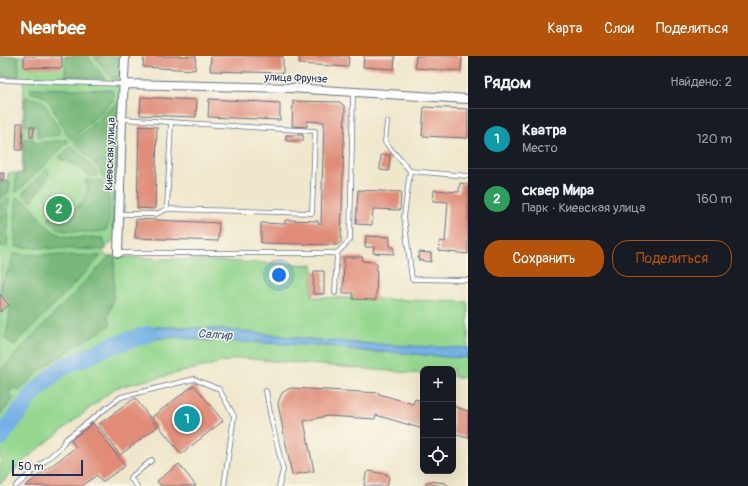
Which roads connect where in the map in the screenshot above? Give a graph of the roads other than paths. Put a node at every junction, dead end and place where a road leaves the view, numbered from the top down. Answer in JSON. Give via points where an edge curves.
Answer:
{"nodes":[{"id":1,"x":125,"y":56,"type":"edge"},
{"id":2,"x":0,"y":80,"type":"edge"},
{"id":3,"x":124,"y":84,"type":"junction"},
{"id":4,"x":353,"y":92,"type":"junction"},
{"id":5,"x":468,"y":99,"type":"edge"},
{"id":6,"x":122,"y":119,"type":"junction"},
{"id":7,"x":170,"y":122,"type":"junction"},
{"id":8,"x":386,"y":122,"type":"dead end"},
{"id":9,"x":410,"y":172,"type":"junction"},
{"id":10,"x":468,"y":176,"type":"edge"},
{"id":11,"x":167,"y":210,"type":"junction"},
{"id":12,"x":120,"y":214,"type":"junction"},
{"id":13,"x":118,"y":253,"type":"joint"},
{"id":14,"x":337,"y":253,"type":"junction"},
{"id":15,"x":468,"y":280,"type":"edge"},
{"id":16,"x":335,"y":293,"type":"dead end"},
{"id":17,"x":266,"y":390,"type":"dead end"},
{"id":18,"x":152,"y":460,"type":"dead end"},
{"id":19,"x":16,"y":486,"type":"edge"},
{"id":20,"x":137,"y":486,"type":"edge"},
{"id":21,"x":224,"y":486,"type":"edge"},
{"id":22,"x":280,"y":486,"type":"edge"}],
"edges":[{"from":1,"to":3,"type":"street","name":"Киевская улица"},
{"from":2,"to":3,"type":"lane"},
{"from":3,"to":4,"type":"street","name":"улица Фрунзе"},
{"from":3,"to":6,"type":"street","name":"Киевская улица"},
{"from":4,"to":5,"type":"street","name":"улица Фрунзе"},
{"from":4,"to":14,"type":"lane","via":[[350,240]]},
{"from":6,"to":7,"type":"lane"},
{"from":6,"to":12,"type":"street","name":"Киевская улица"},
{"from":7,"to":11,"type":"lane"},
{"from":7,"to":11,"type":"lane","via":[[315,131],[312,213]]},
{"from":8,"to":9,"type":"lane","via":[[385,142]]},
{"from":9,"to":10,"type":"lane"},
{"from":9,"to":15,"type":"lane","via":[[404,217],[412,279]]},
{"from":11,"to":12,"type":"lane","via":[[156,214]]},
{"from":12,"to":13,"type":"street","name":"Киевская улица"},
{"from":13,"to":14,"type":"lane"},
{"from":14,"to":16,"type":"lane"},
{"from":17,"to":22,"type":"lane","via":[[283,470]]},
{"from":18,"to":20,"type":"lane","via":[[130,478]]},
{"from":19,"to":21,"type":"lane","via":[[60,448],[66,439],[121,397],[194,380],[219,389],[234,416]]}]}
